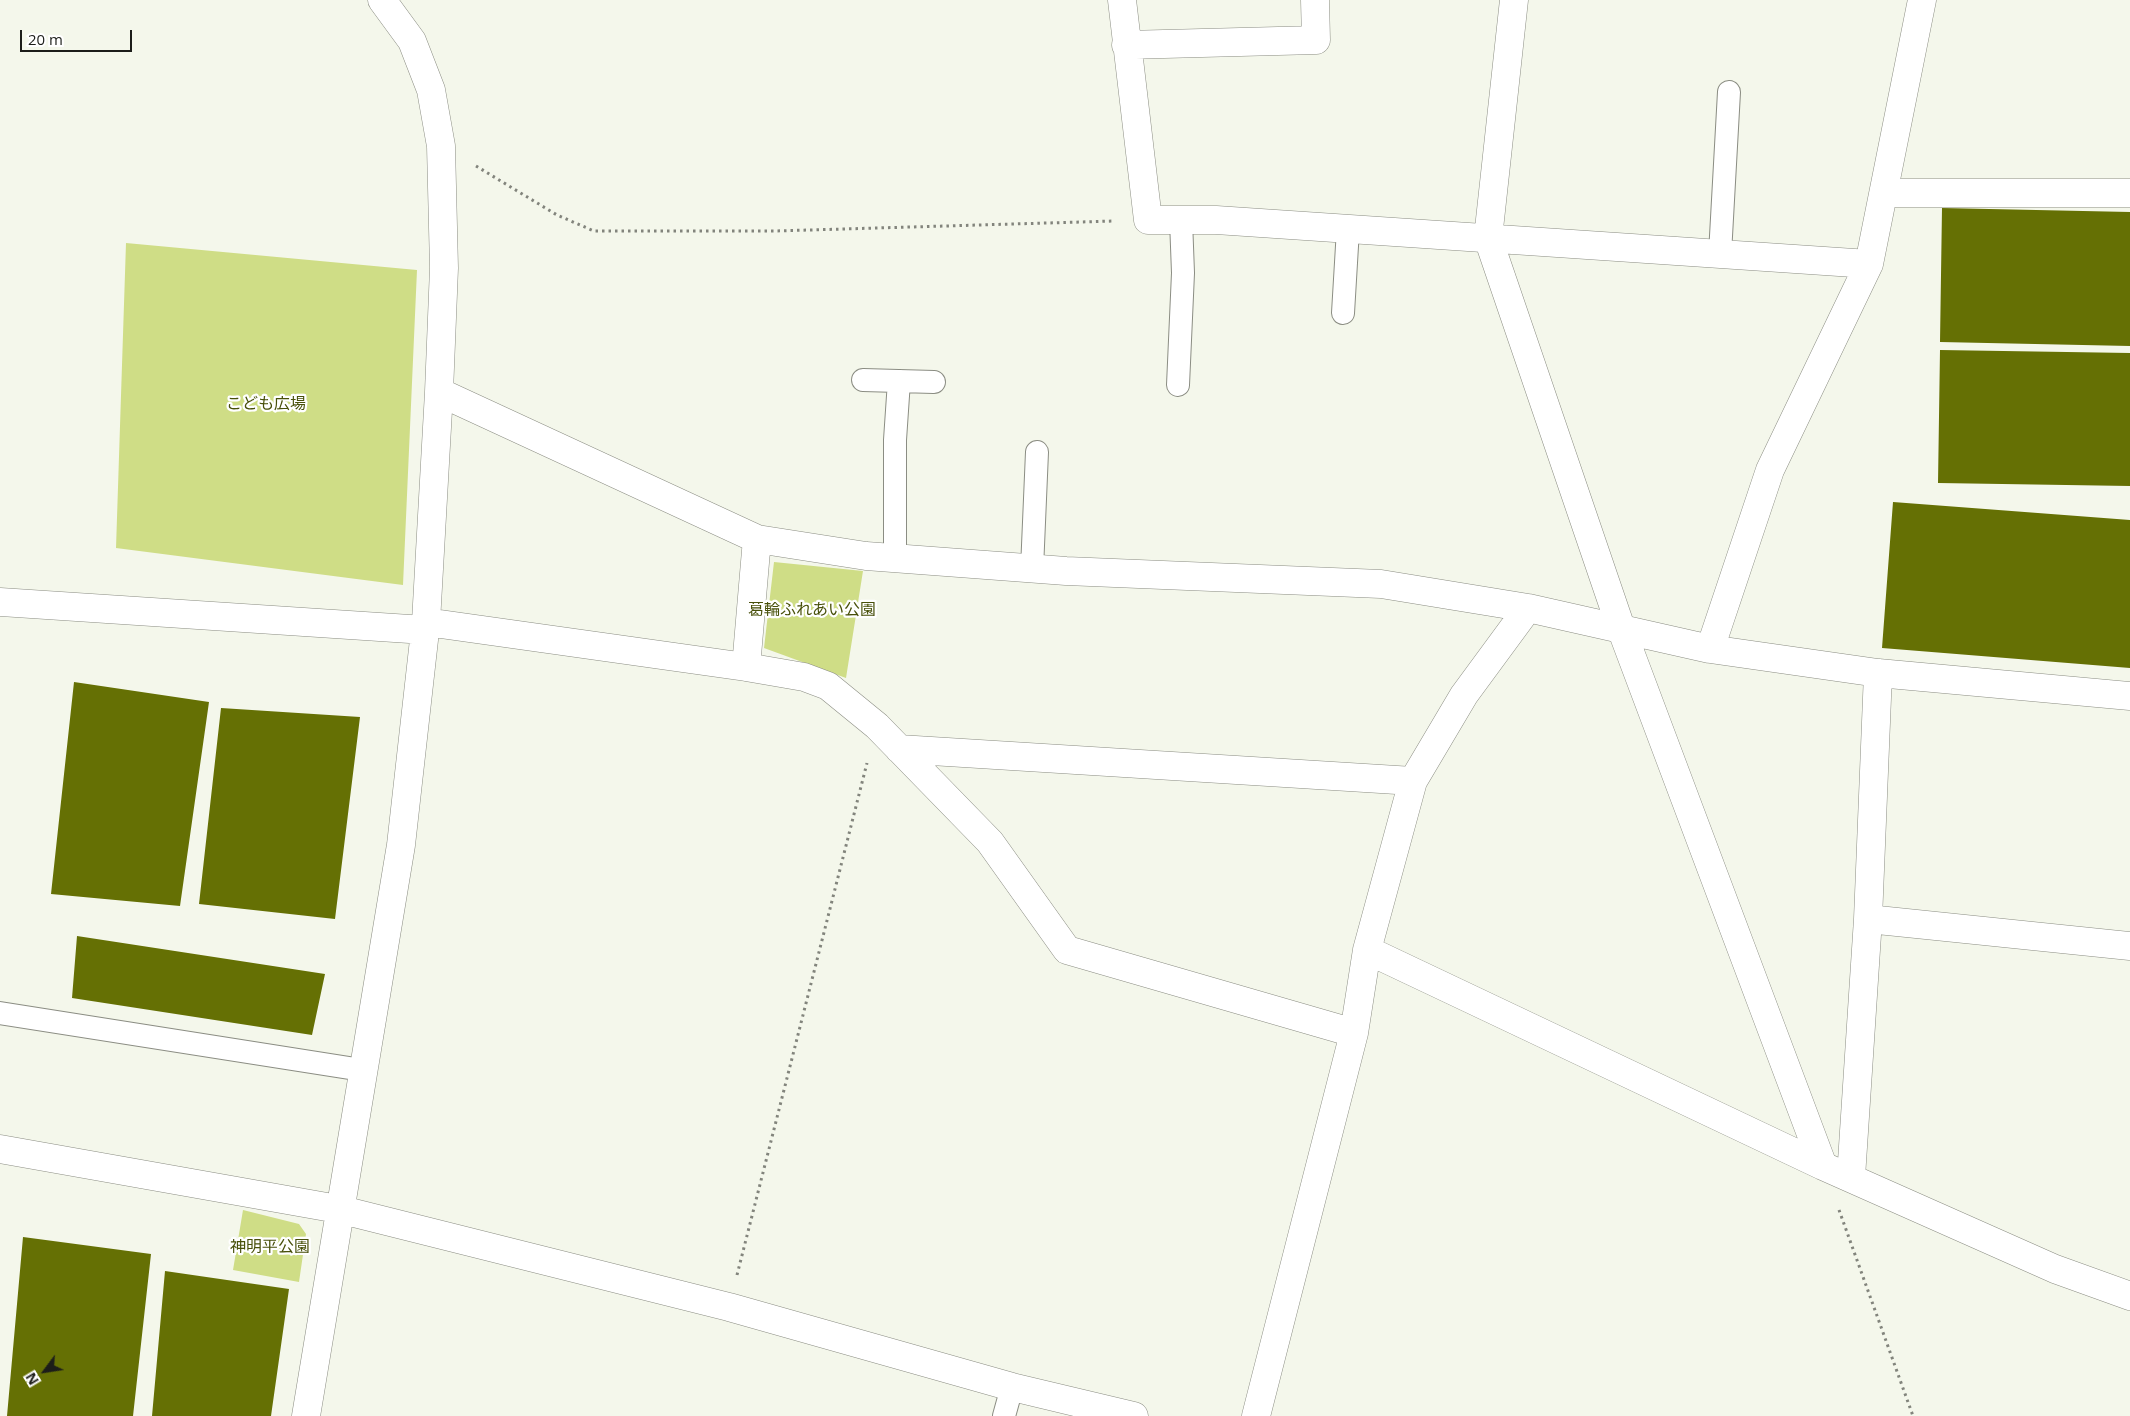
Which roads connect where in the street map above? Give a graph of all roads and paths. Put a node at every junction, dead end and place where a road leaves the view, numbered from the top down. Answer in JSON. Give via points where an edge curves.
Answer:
{"nodes":[{"id":1,"x":382,"y":0,"type":"edge"},
{"id":2,"x":1122,"y":0,"type":"edge"},
{"id":3,"x":1315,"y":0,"type":"edge"},
{"id":4,"x":1514,"y":0,"type":"edge"},
{"id":5,"x":1922,"y":0,"type":"edge"},
{"id":6,"x":1126,"y":45,"type":"junction"},
{"id":7,"x":1729,"y":92,"type":"dead end"},
{"id":8,"x":441,"y":146,"type":"junction"},
{"id":9,"x":1884,"y":193,"type":"junction"},
{"id":10,"x":2130,"y":193,"type":"edge"},
{"id":11,"x":1148,"y":220,"type":"junction"},
{"id":12,"x":1181,"y":220,"type":"junction"},
{"id":13,"x":1348,"y":229,"type":"junction"},
{"id":14,"x":1488,"y":238,"type":"junction"},
{"id":15,"x":1720,"y":254,"type":"junction"},
{"id":16,"x":1869,"y":264,"type":"junction"},
{"id":17,"x":1343,"y":313,"type":"dead end"},
{"id":18,"x":863,"y":380,"type":"dead end"},
{"id":19,"x":899,"y":381,"type":"junction"},
{"id":20,"x":934,"y":382,"type":"dead end"},
{"id":21,"x":1178,"y":385,"type":"dead end"},
{"id":22,"x":440,"y":392,"type":"junction"},
{"id":23,"x":1037,"y":452,"type":"dead end"},
{"id":24,"x":757,"y":540,"type":"junction"},
{"id":25,"x":895,"y":558,"type":"junction"},
{"id":26,"x":1032,"y":569,"type":"junction"},
{"id":27,"x":0,"y":602,"type":"edge"},
{"id":28,"x":1528,"y":608,"type":"junction"},
{"id":29,"x":426,"y":626,"type":"junction"},
{"id":30,"x":1620,"y":628,"type":"junction"},
{"id":31,"x":1710,"y":649,"type":"junction"},
{"id":32,"x":746,"y":666,"type":"junction"},
{"id":33,"x":1878,"y":674,"type":"junction"},
{"id":34,"x":2130,"y":696,"type":"edge"},
{"id":35,"x":877,"y":726,"type":"junction"},
{"id":36,"x":899,"y":749,"type":"junction"},
{"id":37,"x":1413,"y":781,"type":"junction"},
{"id":38,"x":1868,"y":918,"type":"junction"},
{"id":39,"x":2130,"y":946,"type":"edge"},
{"id":40,"x":1367,"y":950,"type":"junction"},
{"id":41,"x":0,"y":1013,"type":"edge"},
{"id":42,"x":1354,"y":1033,"type":"junction"},
{"id":43,"x":362,"y":1070,"type":"junction"},
{"id":44,"x":1,"y":1157,"type":"edge"},
{"id":45,"x":1823,"y":1166,"type":"junction"},
{"id":46,"x":1851,"y":1177,"type":"junction"},
{"id":47,"x":338,"y":1209,"type":"junction"},
{"id":48,"x":2130,"y":1296,"type":"edge"},
{"id":49,"x":729,"y":1307,"type":"junction"},
{"id":50,"x":1012,"y":1387,"type":"junction"},
{"id":51,"x":306,"y":1416,"type":"edge"},
{"id":52,"x":1004,"y":1416,"type":"edge"},
{"id":53,"x":1134,"y":1416,"type":"edge"},
{"id":54,"x":1256,"y":1416,"type":"edge"},
{"id":55,"x":1913,"y":1416,"type":"edge"}],
"edges":[{"from":1,"to":8,"type":"street","via":[[412,41],[431,90]]},
{"from":2,"to":6,"type":"street"},
{"from":3,"to":6,"type":"street","via":[[1316,40]]},
{"from":4,"to":14,"type":"street"},
{"from":5,"to":9,"type":"street"},
{"from":6,"to":11,"type":"street"},
{"from":7,"to":15,"type":"lane"},
{"from":8,"to":11,"type":"path","via":[[557,214],[594,231],[775,231]]},
{"from":8,"to":22,"type":"street","via":[[444,268]]},
{"from":9,"to":10,"type":"street"},
{"from":9,"to":16,"type":"street"},
{"from":11,"to":12,"type":"street"},
{"from":12,"to":13,"type":"street"},
{"from":12,"to":21,"type":"lane","via":[[1183,273]]},
{"from":13,"to":14,"type":"street"},
{"from":13,"to":17,"type":"lane"},
{"from":14,"to":15,"type":"street"},
{"from":14,"to":30,"type":"street"},
{"from":15,"to":16,"type":"street"},
{"from":16,"to":31,"type":"street","via":[[1770,470]]},
{"from":18,"to":19,"type":"lane"},
{"from":19,"to":20,"type":"lane"},
{"from":19,"to":25,"type":"lane","via":[[895,440]]},
{"from":22,"to":24,"type":"street"},
{"from":22,"to":29,"type":"street"},
{"from":23,"to":26,"type":"lane"},
{"from":24,"to":25,"type":"street"},
{"from":24,"to":32,"type":"street"},
{"from":25,"to":26,"type":"street"},
{"from":26,"to":28,"type":"street","via":[[1381,584]]},
{"from":27,"to":29,"type":"street"},
{"from":28,"to":30,"type":"street"},
{"from":28,"to":37,"type":"street","via":[[1464,695]]},
{"from":29,"to":32,"type":"street"},
{"from":29,"to":43,"type":"street","via":[[401,845]]},
{"from":30,"to":31,"type":"street"},
{"from":30,"to":45,"type":"street"},
{"from":31,"to":33,"type":"street"},
{"from":32,"to":35,"type":"street","via":[[804,677],[828,686]]},
{"from":33,"to":34,"type":"street"},
{"from":33,"to":38,"type":"street"},
{"from":35,"to":36,"type":"street"},
{"from":35,"to":49,"type":"path"},
{"from":36,"to":37,"type":"street"},
{"from":36,"to":42,"type":"street","via":[[990,842],[1067,950]]},
{"from":37,"to":40,"type":"street"},
{"from":38,"to":39,"type":"street"},
{"from":38,"to":46,"type":"street"},
{"from":40,"to":42,"type":"street"},
{"from":40,"to":45,"type":"street"},
{"from":41,"to":43,"type":"lane"},
{"from":42,"to":54,"type":"street"},
{"from":43,"to":47,"type":"street"},
{"from":44,"to":47,"type":"street"},
{"from":45,"to":46,"type":"street"},
{"from":45,"to":55,"type":"path"},
{"from":46,"to":48,"type":"street","via":[[2055,1269]]},
{"from":47,"to":49,"type":"street"},
{"from":47,"to":51,"type":"street"},
{"from":49,"to":50,"type":"street"},
{"from":50,"to":52,"type":"lane"},
{"from":50,"to":53,"type":"street"}]}
